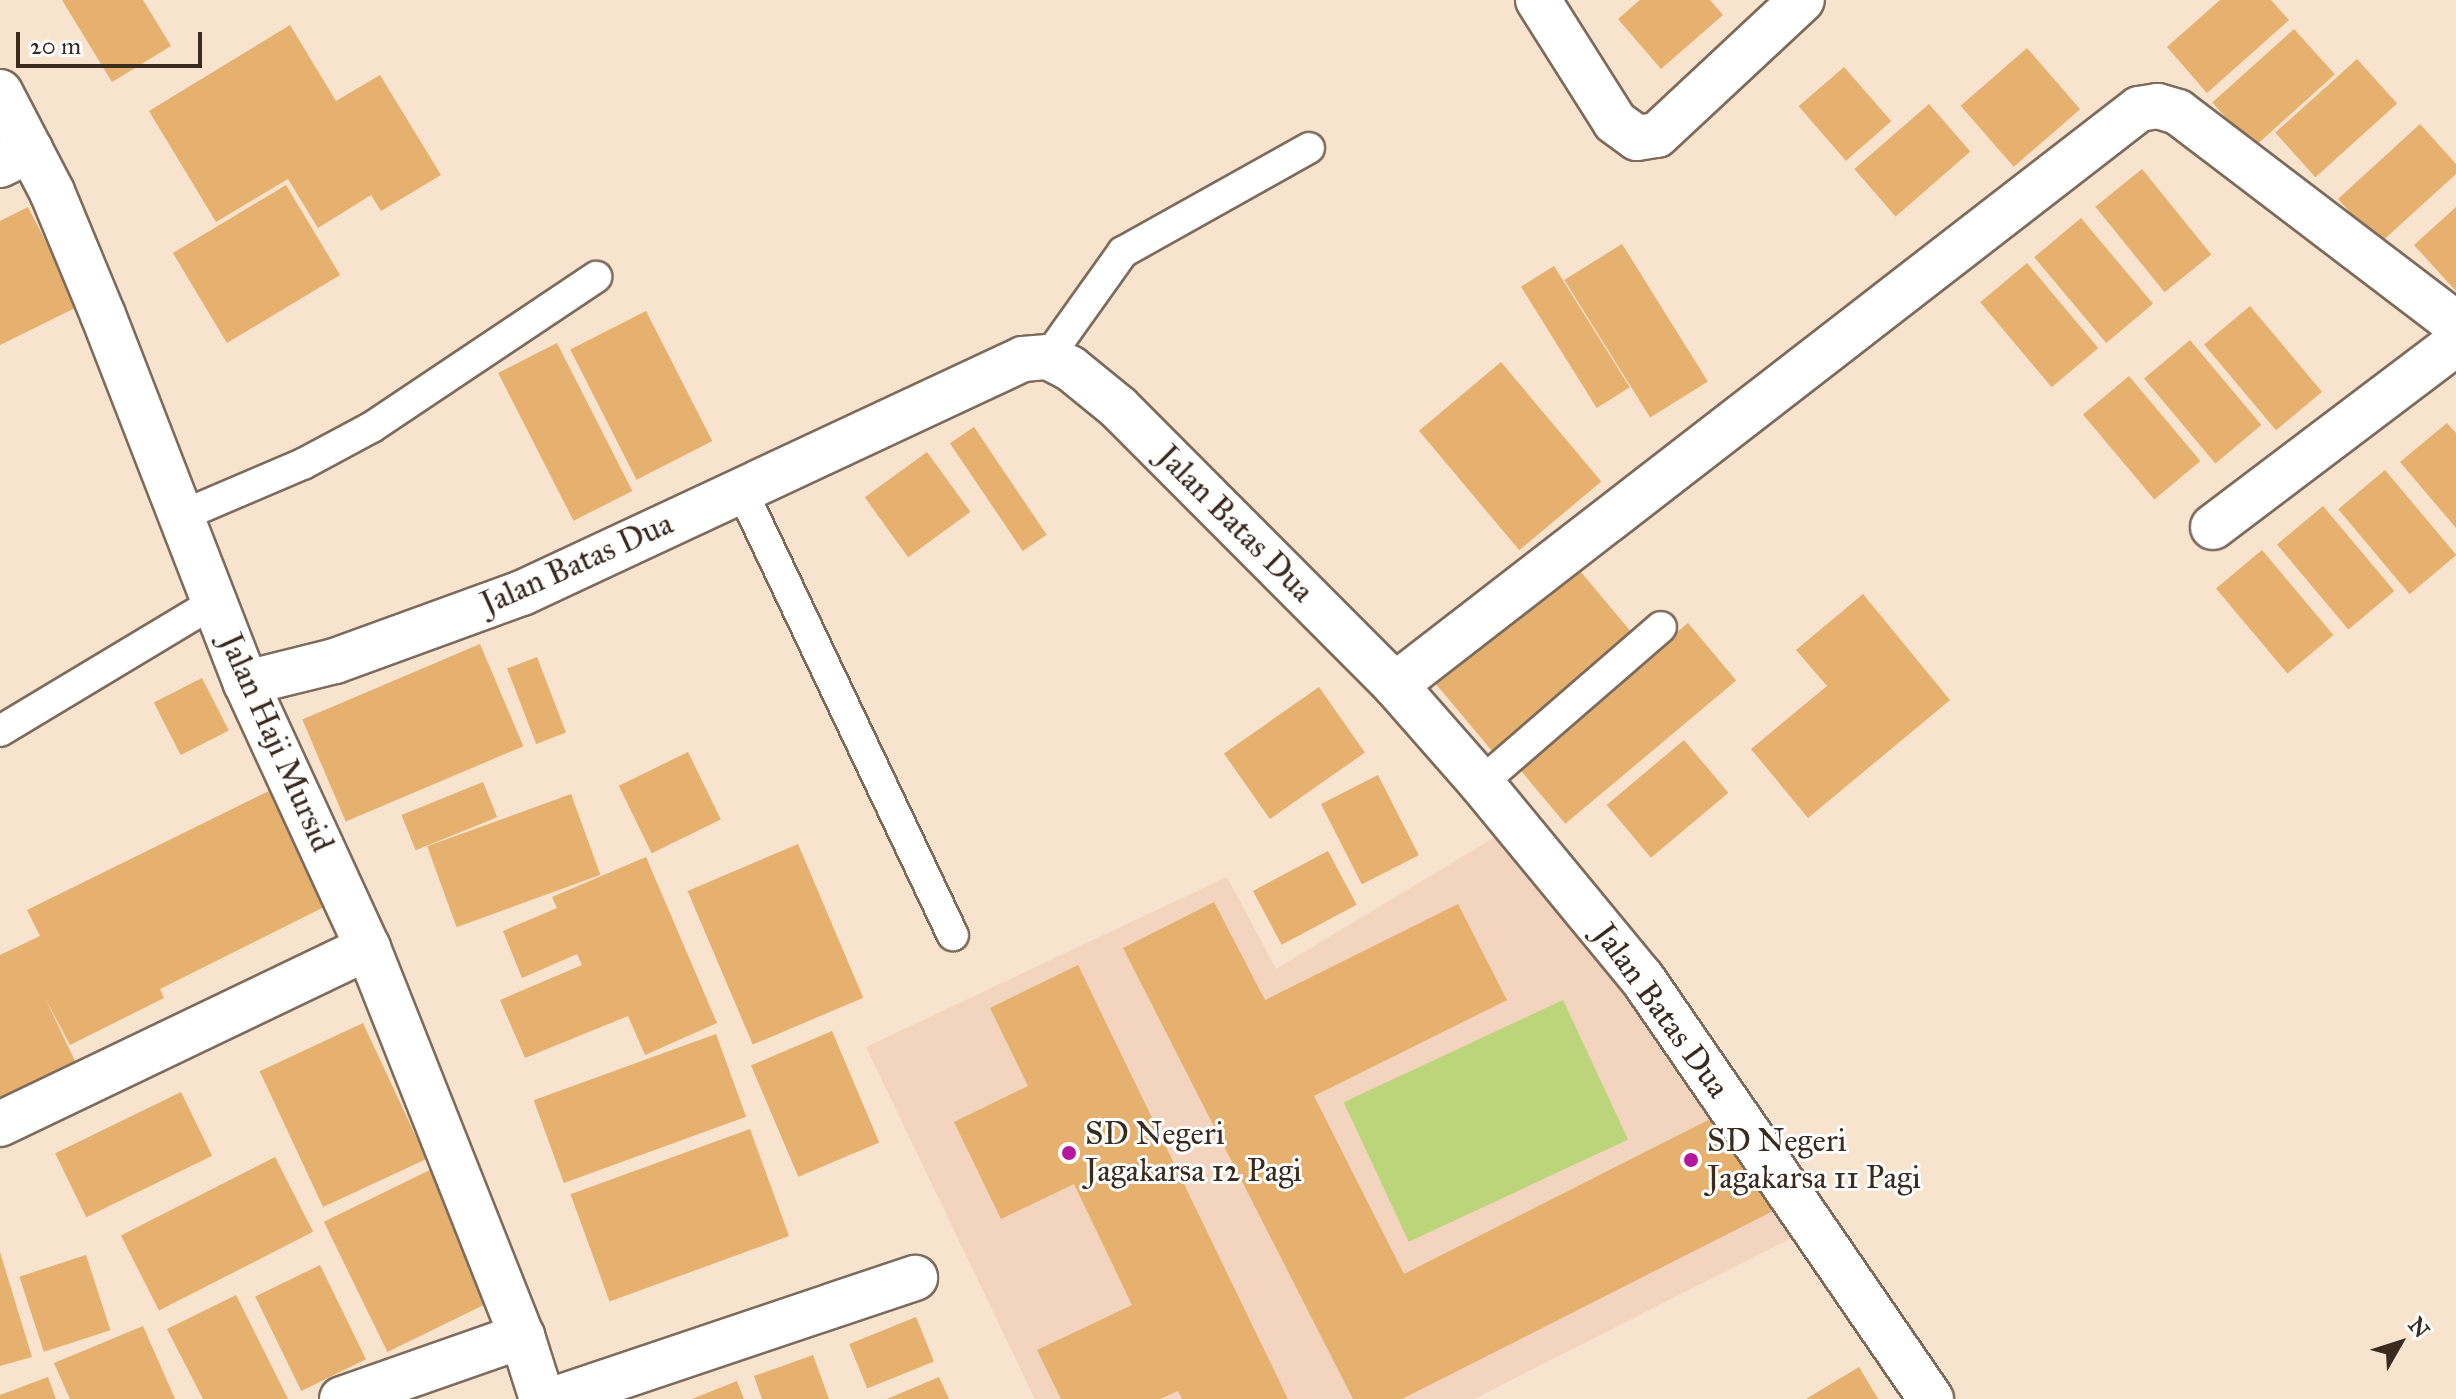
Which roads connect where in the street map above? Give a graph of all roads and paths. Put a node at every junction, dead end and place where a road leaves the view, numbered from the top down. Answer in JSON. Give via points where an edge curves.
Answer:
{"nodes":[{"id":1,"x":1538,"y":0,"type":"edge"},
{"id":2,"x":1802,"y":0,"type":"edge"},
{"id":3,"x":0,"y":92,"type":"edge"},
{"id":4,"x":1309,"y":148,"type":"dead end"},
{"id":5,"x":16,"y":158,"type":"edge"},
{"id":6,"x":596,"y":277,"type":"dead end"},
{"id":7,"x":2456,"y":324,"type":"edge"},
{"id":8,"x":2456,"y":343,"type":"edge"},
{"id":9,"x":1048,"y":357,"type":"junction"},
{"id":10,"x":741,"y":489,"type":"junction"},
{"id":11,"x":181,"y":516,"type":"junction"},
{"id":12,"x":2213,"y":527,"type":"dead end"},
{"id":13,"x":215,"y":602,"type":"junction"},
{"id":14,"x":1661,"y":627,"type":"dead end"},
{"id":15,"x":246,"y":683,"type":"junction"},
{"id":16,"x":1395,"y":685,"type":"junction"},
{"id":17,"x":0,"y":731,"type":"edge"},
{"id":18,"x":1481,"y":783,"type":"junction"},
{"id":19,"x":953,"y":935,"type":"dead end"},
{"id":20,"x":368,"y":948,"type":"junction"},
{"id":21,"x":0,"y":1124,"type":"edge"},
{"id":22,"x":915,"y":1278,"type":"dead end"},
{"id":23,"x":522,"y":1336,"type":"junction"},
{"id":24,"x":342,"y":1399,"type":"edge"},
{"id":25,"x":542,"y":1399,"type":"edge"},
{"id":26,"x":555,"y":1399,"type":"edge"},
{"id":27,"x":1931,"y":1399,"type":"edge"}],
"edges":[{"from":1,"to":2,"type":"street","via":[[1615,122],[1637,138],[1657,135]]},
{"from":3,"to":5,"type":"street","name":"Jalan Haji Mursid"},
{"from":4,"to":9,"type":"lane","via":[[1123,252]]},
{"from":5,"to":11,"type":"street","name":"Jalan Haji Mursid","via":[[103,315]]},
{"from":6,"to":11,"type":"lane","via":[[372,427],[303,464]]},
{"from":7,"to":16,"type":"street","via":[[2178,112],[2158,106],[2139,109]]},
{"from":8,"to":12,"type":"street"},
{"from":9,"to":10,"type":"street","name":"Jalan Batas Dua","via":[[1023,359]]},
{"from":9,"to":16,"type":"street","name":"Jalan Batas Dua","via":[[1119,408]]},
{"from":10,"to":15,"type":"street","name":"Jalan Batas Dua","via":[[522,593],[335,661]]},
{"from":10,"to":19,"type":"lane"},
{"from":11,"to":13,"type":"street","name":"Jalan Haji Mursid"},
{"from":13,"to":15,"type":"street","name":"Jalan Haji Mursid"},
{"from":13,"to":17,"type":"lane"},
{"from":14,"to":18,"type":"lane"},
{"from":15,"to":20,"type":"street","name":"Jalan Haji Mursid"},
{"from":16,"to":18,"type":"street","name":"Jalan Batas Dua"},
{"from":18,"to":27,"type":"street","name":"Jalan Batas Dua","via":[[1642,978]]},
{"from":20,"to":21,"type":"street"},
{"from":20,"to":23,"type":"street","name":"Jalan Haji Mursid"},
{"from":22,"to":26,"type":"street"},
{"from":23,"to":24,"type":"street"},
{"from":23,"to":25,"type":"street","name":"Jalan Haji Mursid"}]}
